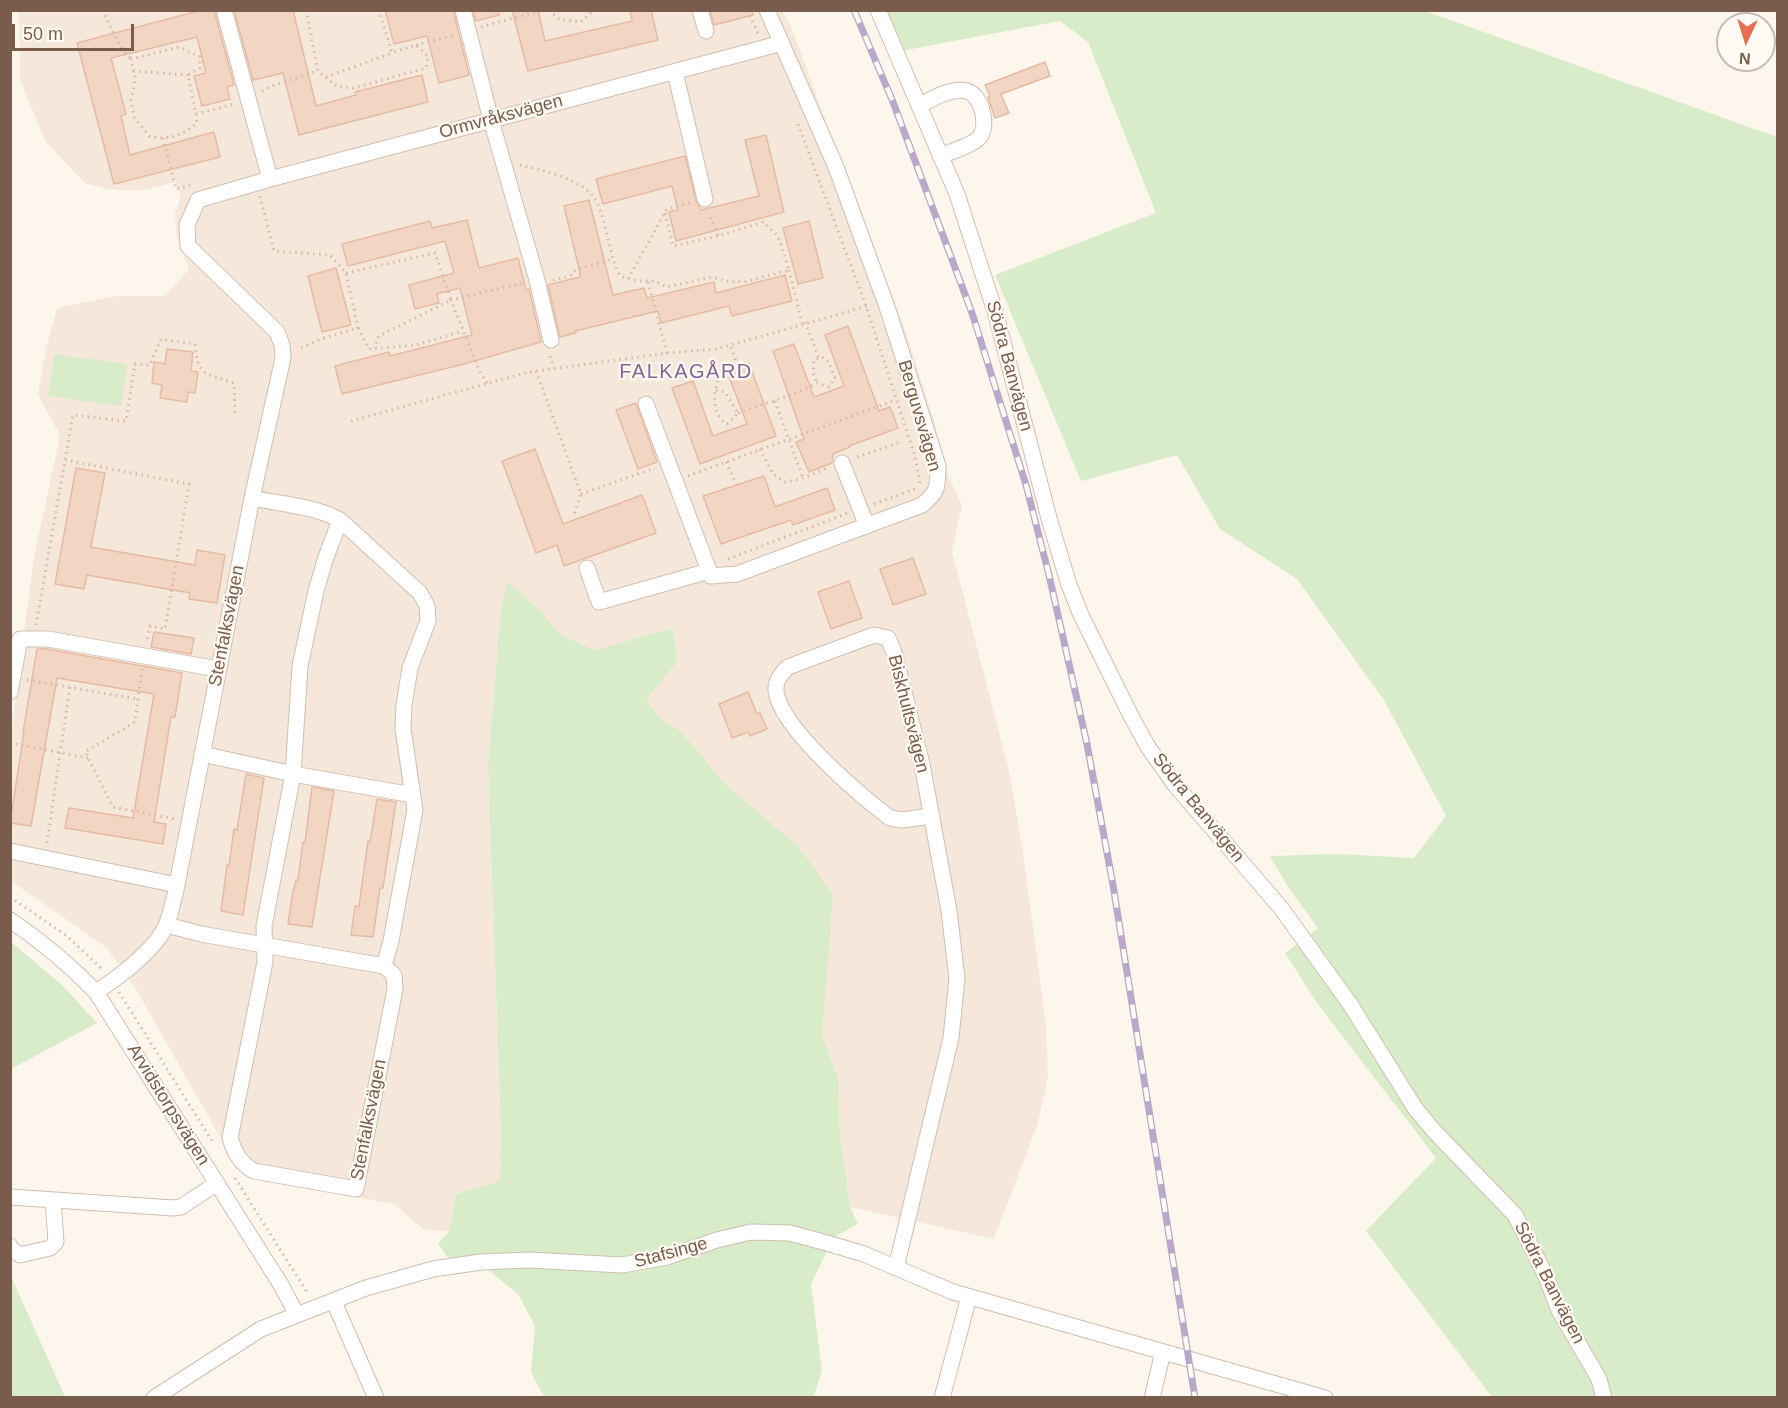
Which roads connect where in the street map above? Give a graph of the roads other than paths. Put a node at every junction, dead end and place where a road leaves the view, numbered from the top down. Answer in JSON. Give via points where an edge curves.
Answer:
{"nodes":[{"id":1,"x":224,"y":10,"type":"edge"},
{"id":2,"x":464,"y":10,"type":"edge"},
{"id":3,"x":700,"y":10,"type":"edge"},
{"id":4,"x":767,"y":10,"type":"edge"},
{"id":5,"x":878,"y":10,"type":"edge"},
{"id":6,"x":706,"y":31,"type":"dead end"},
{"id":7,"x":782,"y":44,"type":"junction"},
{"id":8,"x":675,"y":72,"type":"junction"},
{"id":9,"x":919,"y":106,"type":"junction"},
{"id":10,"x":491,"y":120,"type":"junction"},
{"id":11,"x":940,"y":156,"type":"junction"},
{"id":12,"x":263,"y":181,"type":"junction"},
{"id":13,"x":705,"y":199,"type":"road end"},
{"id":14,"x":551,"y":340,"type":"dead end"},
{"id":15,"x":283,"y":355,"type":"joint"},
{"id":16,"x":646,"y":404,"type":"dead end"},
{"id":17,"x":842,"y":463,"type":"road end"},
{"id":18,"x":252,"y":498,"type":"junction"},
{"id":19,"x":340,"y":520,"type":"junction"},
{"id":20,"x":867,"y":526,"type":"junction"},
{"id":21,"x":587,"y":568,"type":"dead end"},
{"id":22,"x":708,"y":568,"type":"junction"},
{"id":23,"x":218,"y":669,"type":"junction"},
{"id":24,"x":12,"y":684,"type":"edge"},
{"id":25,"x":202,"y":754,"type":"junction"},
{"id":26,"x":293,"y":774,"type":"junction"},
{"id":27,"x":413,"y":795,"type":"junction"},
{"id":28,"x":932,"y":816,"type":"junction"},
{"id":29,"x":10,"y":851,"type":"edge"},
{"id":30,"x":177,"y":885,"type":"junction"},
{"id":31,"x":10,"y":920,"type":"edge"},
{"id":32,"x":167,"y":925,"type":"junction"},
{"id":33,"x":263,"y":945,"type":"junction"},
{"id":34,"x":384,"y":966,"type":"junction"},
{"id":35,"x":96,"y":992,"type":"junction"},
{"id":36,"x":217,"y":1183,"type":"junction"},
{"id":37,"x":10,"y":1197,"type":"edge"},
{"id":38,"x":53,"y":1200,"type":"junction"},
{"id":39,"x":10,"y":1246,"type":"edge"},
{"id":40,"x":896,"y":1268,"type":"junction"},
{"id":41,"x":969,"y":1297,"type":"junction"},
{"id":42,"x":334,"y":1302,"type":"junction"},
{"id":43,"x":297,"y":1314,"type":"junction"},
{"id":44,"x":1163,"y":1352,"type":"junction"},
{"id":45,"x":153,"y":1398,"type":"edge"},
{"id":46,"x":376,"y":1398,"type":"edge"},
{"id":47,"x":942,"y":1398,"type":"edge"},
{"id":48,"x":1152,"y":1398,"type":"edge"},
{"id":49,"x":1325,"y":1398,"type":"edge"},
{"id":50,"x":1604,"y":1398,"type":"edge"}],
"edges":[{"from":1,"to":12,"type":"street","via":[[248,100]]},
{"from":2,"to":10,"type":"street"},
{"from":3,"to":6,"type":"street"},
{"from":4,"to":7,"type":"street","name":"Berguvsvägen"},
{"from":5,"to":9,"type":"street","name":"Södra Banvägen"},
{"from":7,"to":8,"type":"street","name":"Ormvråksvägen"},
{"from":7,"to":20,"type":"street","name":"Berguvsvägen","via":[[836,167],[885,301],[938,466],[934,496],[922,505]]},
{"from":8,"to":10,"type":"street","name":"Ormvråksvägen"},
{"from":8,"to":13,"type":"street"},
{"from":9,"to":11,"type":"street","name":"Södra Banvägen"},
{"from":9,"to":11,"type":"street","via":[[947,93],[966,90],[981,109],[984,130],[978,139]]},
{"from":10,"to":12,"type":"street","name":"Ormvråksvägen"},
{"from":10,"to":14,"type":"street"},
{"from":11,"to":50,"type":"street","name":"Södra Banvägen","via":[[957,194],[995,311],[1069,585],[1130,714],[1175,785],[1281,909],[1323,966],[1415,1108],[1515,1215],[1559,1310],[1599,1379]]},
{"from":12,"to":15,"type":"street","name":"Ormvråksvägen","via":[[198,201],[187,225],[188,246],[276,332]]},
{"from":15,"to":18,"type":"street","name":"Stenfalksvägen"},
{"from":16,"to":22,"type":"street"},
{"from":17,"to":20,"type":"street"},
{"from":18,"to":19,"type":"street"},
{"from":18,"to":23,"type":"street","name":"Stenfalksvägen"},
{"from":19,"to":26,"type":"street","name":"Stenfalksvägen","via":[[316,591],[300,666]]},
{"from":19,"to":27,"type":"street","via":[[420,593],[427,606],[428,621],[410,668],[404,705],[403,729]]},
{"from":20,"to":22,"type":"street","name":"Berguvsvägen","via":[[737,574],[711,576]]},
{"from":21,"to":22,"type":"street","via":[[599,603]]},
{"from":23,"to":24,"type":"street","via":[[48,639],[20,639]]},
{"from":23,"to":25,"type":"street","name":"Stenfalksvägen"},
{"from":25,"to":26,"type":"street"},
{"from":25,"to":30,"type":"street","name":"Stenfalksvägen"},
{"from":26,"to":27,"type":"street"},
{"from":26,"to":33,"type":"street","name":"Stenfalksvägen"},
{"from":27,"to":34,"type":"street","via":[[415,810]]},
{"from":28,"to":28,"type":"street","name":"Biskhultsvägen","via":[[888,638],[874,635],[788,667],[780,675],[776,691],[789,723],[807,743],[890,818]]},
{"from":28,"to":40,"type":"street","name":"Biskhultsvägen","via":[[954,947],[955,1006],[951,1038]]},
{"from":29,"to":30,"type":"street"},
{"from":30,"to":32,"type":"street","name":"Stenfalksvägen"},
{"from":31,"to":35,"type":"street","name":"Arvidstorpsvägen","via":[[34,936]]},
{"from":32,"to":33,"type":"street"},
{"from":32,"to":35,"type":"street","name":"Stenfalksvägen","via":[[130,967]]},
{"from":33,"to":34,"type":"street"},
{"from":33,"to":34,"type":"street","name":"Stenfalksvägen","via":[[265,962],[230,1138],[234,1152],[254,1171],[299,1180],[356,1189],[395,989],[394,975]]},
{"from":35,"to":36,"type":"street","name":"Arvidstorpsvägen"},
{"from":36,"to":38,"type":"street","via":[[173,1208]]},
{"from":36,"to":43,"type":"street","name":"Arvidstorpsvägen"},
{"from":37,"to":38,"type":"street"},
{"from":38,"to":39,"type":"street","via":[[56,1242],[50,1248],[20,1255]]},
{"from":40,"to":41,"type":"street","name":"Stafsinge"},
{"from":40,"to":42,"type":"street","name":"Stafsinge","via":[[864,1254],[790,1233],[751,1232],[667,1257],[622,1265],[529,1260],[433,1269],[366,1288]]},
{"from":41,"to":44,"type":"street","name":"Stafsinge"},
{"from":41,"to":47,"type":"street"},
{"from":42,"to":43,"type":"street","name":"Stafsinge"},
{"from":42,"to":46,"type":"street"},
{"from":43,"to":45,"type":"street","name":"Stafsinge","via":[[261,1329]]},
{"from":44,"to":48,"type":"street"},
{"from":44,"to":49,"type":"street","name":"Stafsinge"}]}
